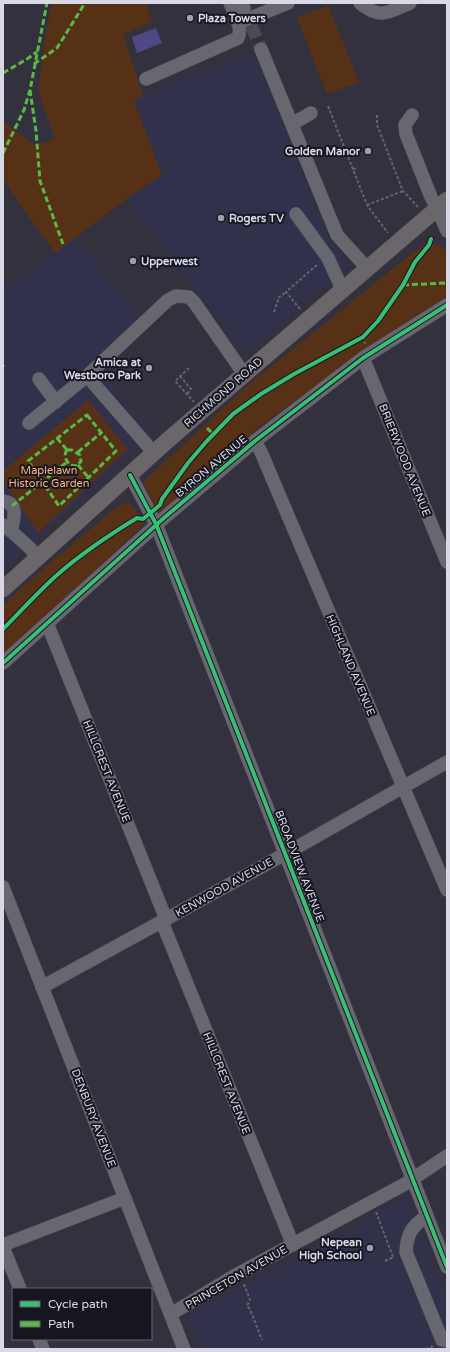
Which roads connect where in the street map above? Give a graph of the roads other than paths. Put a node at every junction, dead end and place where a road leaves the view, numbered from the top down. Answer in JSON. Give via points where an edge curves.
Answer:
{"nodes":[{"id":1,"x":230,"y":3,"type":"edge"},
{"id":2,"x":288,"y":3,"type":"edge"},
{"id":3,"x":410,"y":3,"type":"edge"},
{"id":4,"x":364,"y":6,"type":"edge"},
{"id":5,"x":238,"y":23,"type":"junction"},
{"id":6,"x":261,"y":49,"type":"tunnel mouth"},
{"id":7,"x":146,"y":79,"type":"dead end"},
{"id":8,"x":311,"y":113,"type":"dead end"},
{"id":9,"x":412,"y":115,"type":"dead end"},
{"id":10,"x":292,"y":124,"type":"junction"},
{"id":11,"x":442,"y":204,"type":"edge"},
{"id":12,"x":296,"y":214,"type":"dead end"},
{"id":13,"x":447,"y":231,"type":"edge"},
{"id":14,"x":367,"y":268,"type":"junction"},
{"id":15,"x":342,"y":289,"type":"junction"},
{"id":16,"x":447,"y":305,"type":"edge"},
{"id":17,"x":363,"y":358,"type":"junction"},
{"id":18,"x":244,"y":374,"type":"junction"},
{"id":19,"x":87,"y":376,"type":"junction"},
{"id":20,"x":39,"y":380,"type":"dead end"},
{"id":21,"x":56,"y":402,"type":"junction"},
{"id":22,"x":29,"y":423,"type":"dead end"},
{"id":23,"x":255,"y":441,"type":"junction"},
{"id":24,"x":154,"y":453,"type":"junction"},
{"id":25,"x":130,"y":475,"type":"junction"},
{"id":26,"x":3,"y":501,"type":"edge"},
{"id":27,"x":156,"y":524,"type":"junction"},
{"id":28,"x":7,"y":528,"type":"edge"},
{"id":29,"x":37,"y":558,"type":"junction"},
{"id":30,"x":447,"y":562,"type":"edge"},
{"id":31,"x":3,"y":589,"type":"edge"},
{"id":32,"x":48,"y":623,"type":"junction"},
{"id":33,"x":3,"y":664,"type":"edge"},
{"id":34,"x":447,"y":762,"type":"edge"},
{"id":35,"x":403,"y":787,"type":"junction"},
{"id":36,"x":285,"y":854,"type":"junction"},
{"id":37,"x":3,"y":887,"type":"edge"},
{"id":38,"x":447,"y":890,"type":"edge"},
{"id":39,"x":164,"y":920,"type":"junction"},
{"id":40,"x":42,"y":987,"type":"junction"},
{"id":41,"x":447,"y":1156,"type":"edge"},
{"id":42,"x":413,"y":1179,"type":"junction"},
{"id":43,"x":125,"y":1198,"type":"junction"},
{"id":44,"x":427,"y":1216,"type":"junction"},
{"id":45,"x":293,"y":1245,"type":"junction"},
{"id":46,"x":3,"y":1246,"type":"edge"},
{"id":47,"x":447,"y":1267,"type":"edge"},
{"id":48,"x":20,"y":1288,"type":"edge"},
{"id":49,"x":170,"y":1314,"type":"junction"},
{"id":50,"x":447,"y":1341,"type":"edge"},
{"id":51,"x":184,"y":1349,"type":"edge"}],
"edges":[{"from":1,"to":5,"type":"street"},
{"from":2,"to":5,"type":"street"},
{"from":3,"to":4,"type":"street","via":[[383,14],[375,13]]},
{"from":5,"to":7,"type":"street","via":[[238,38]]},
{"from":6,"to":10,"type":"street"},
{"from":8,"to":10,"type":"street"},
{"from":9,"to":11,"type":"street","via":[[404,125],[406,134],[431,197]]},
{"from":10,"to":14,"type":"street","via":[[337,235]]},
{"from":11,"to":13,"type":"street"},
{"from":11,"to":14,"type":"main road","name":"RICHMOND ROAD"},
{"from":12,"to":15,"type":"street","via":[[328,258]]},
{"from":14,"to":15,"type":"main road","name":"RICHMOND ROAD"},
{"from":15,"to":18,"type":"main road","name":"RICHMOND ROAD"},
{"from":16,"to":17,"type":"street","name":"BYRON AVENUE"},
{"from":17,"to":23,"type":"street","name":"BYRON AVENUE"},
{"from":17,"to":30,"type":"street","name":"BRIERWOOD AVENUE"},
{"from":18,"to":19,"type":"street","via":[[194,302],[189,297],[176,296],[161,305]]},
{"from":18,"to":24,"type":"main road","name":"RICHMOND ROAD"},
{"from":19,"to":21,"type":"street"},
{"from":19,"to":24,"type":"street"},
{"from":20,"to":21,"type":"street"},
{"from":21,"to":22,"type":"street"},
{"from":23,"to":27,"type":"street","name":"BYRON AVENUE"},
{"from":23,"to":35,"type":"street","name":"HIGHLAND AVENUE"},
{"from":24,"to":25,"type":"main road","name":"RICHMOND ROAD"},
{"from":25,"to":27,"type":"street","name":"BROADVIEW AVENUE"},
{"from":25,"to":29,"type":"main road","name":"RICHMOND ROAD"},
{"from":26,"to":28,"type":"street","via":[[9,502],[14,508],[15,516]]},
{"from":27,"to":32,"type":"street","name":"BYRON AVENUE"},
{"from":27,"to":36,"type":"street","name":"BROADVIEW AVENUE"},
{"from":28,"to":29,"type":"street","via":[[30,548]]},
{"from":29,"to":31,"type":"main road","name":"RICHMOND ROAD"},
{"from":32,"to":33,"type":"street","name":"BYRON AVENUE"},
{"from":32,"to":39,"type":"street","name":"HILLCREST AVENUE"},
{"from":34,"to":35,"type":"street","name":"KENWOOD AVENUE"},
{"from":35,"to":36,"type":"street","name":"KENWOOD AVENUE"},
{"from":35,"to":38,"type":"street","name":"HIGHLAND AVENUE"},
{"from":36,"to":39,"type":"street","name":"KENWOOD AVENUE"},
{"from":36,"to":42,"type":"street","name":"BROADVIEW AVENUE"},
{"from":37,"to":40,"type":"street","name":"DENBURY AVENUE"},
{"from":39,"to":40,"type":"street","name":"KENWOOD AVENUE"},
{"from":39,"to":45,"type":"street","name":"HILLCREST AVENUE"},
{"from":40,"to":43,"type":"street","name":"DENBURY AVENUE"},
{"from":41,"to":42,"type":"street","name":"PRINCETON AVENUE"},
{"from":42,"to":44,"type":"street","name":"BROADVIEW AVENUE"},
{"from":42,"to":45,"type":"street","name":"PRINCETON AVENUE"},
{"from":43,"to":46,"type":"street"},
{"from":43,"to":49,"type":"street","name":"DENBURY AVENUE"},
{"from":44,"to":47,"type":"street","name":"BROADVIEW AVENUE"},
{"from":44,"to":50,"type":"street","via":[[411,1230],[406,1252],[442,1340]]},
{"from":45,"to":49,"type":"street","name":"PRINCETON AVENUE"},
{"from":46,"to":48,"type":"street"},
{"from":49,"to":51,"type":"street","name":"DENBURY AVENUE"}]}
